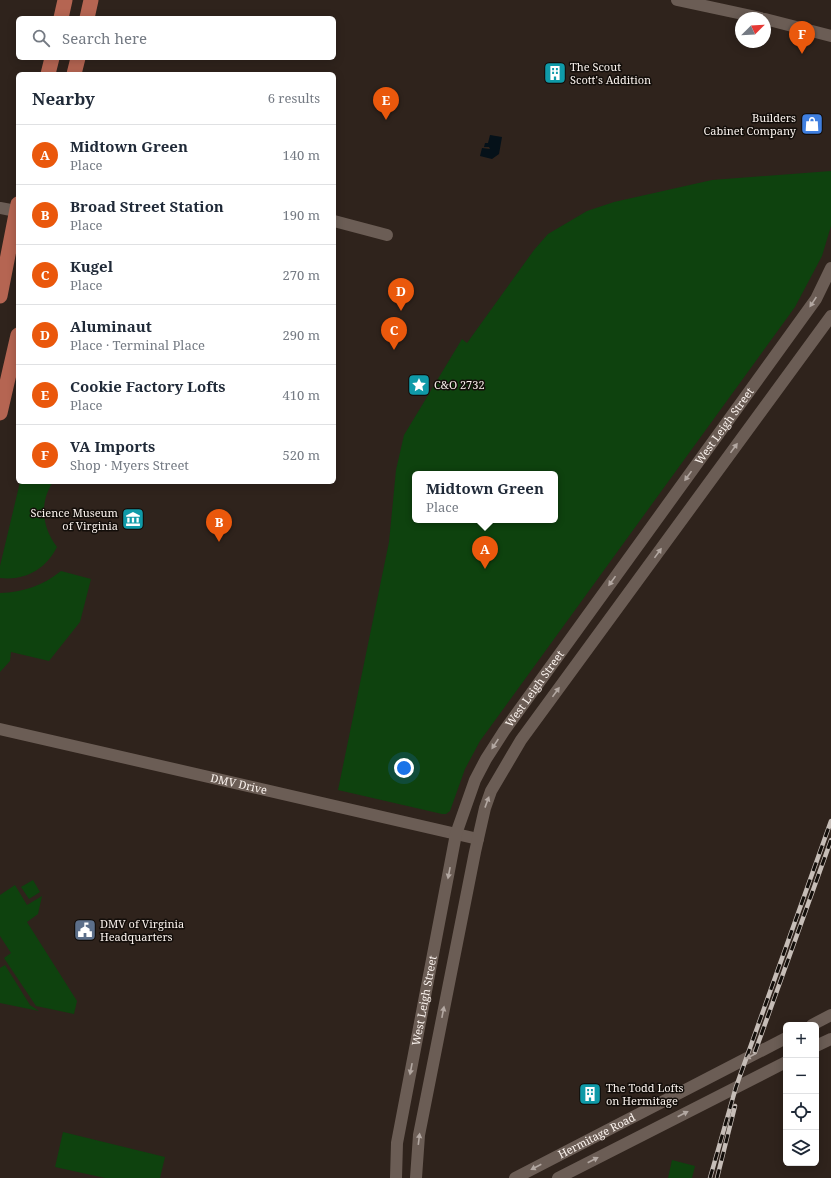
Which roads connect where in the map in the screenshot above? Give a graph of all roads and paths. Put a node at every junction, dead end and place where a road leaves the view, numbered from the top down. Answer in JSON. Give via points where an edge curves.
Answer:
{"nodes":[{"id":1,"x":65,"y":0,"type":"edge"},
{"id":2,"x":91,"y":0,"type":"edge"},
{"id":3,"x":677,"y":0,"type":"edge"},
{"id":4,"x":735,"y":12,"type":"edge"},
{"id":5,"x":61,"y":16,"type":"edge"},
{"id":6,"x":87,"y":16,"type":"edge"},
{"id":7,"x":771,"y":21,"type":"edge"},
{"id":8,"x":831,"y":36,"type":"edge"},
{"id":9,"x":52,"y":60,"type":"edge"},
{"id":10,"x":78,"y":60,"type":"edge"},
{"id":11,"x":48,"y":72,"type":"edge"},
{"id":12,"x":74,"y":72,"type":"edge"},
{"id":13,"x":0,"y":208,"type":"edge"},
{"id":14,"x":16,"y":208,"type":"edge"},
{"id":15,"x":16,"y":213,"type":"edge"},
{"id":16,"x":336,"y":222,"type":"edge"},
{"id":17,"x":387,"y":235,"type":"dead end"},
{"id":18,"x":831,"y":268,"type":"edge"},
{"id":19,"x":0,"y":296,"type":"edge"},
{"id":20,"x":831,"y":316,"type":"edge"},
{"id":21,"x":16,"y":342,"type":"edge"},
{"id":22,"x":2,"y":394,"type":"edge"},
{"id":23,"x":0,"y":413,"type":"edge"},
{"id":24,"x":0,"y":728,"type":"edge"},
{"id":25,"x":456,"y":834,"type":"junction"},
{"id":26,"x":478,"y":839,"type":"junction"},
{"id":27,"x":831,"y":1015,"type":"edge"},
{"id":28,"x":818,"y":1022,"type":"edge"},
{"id":29,"x":831,"y":1039,"type":"edge"},
{"id":30,"x":783,"y":1040,"type":"edge"},
{"id":31,"x":819,"y":1045,"type":"edge"},
{"id":32,"x":783,"y":1064,"type":"edge"},
{"id":33,"x":396,"y":1178,"type":"edge"},
{"id":34,"x":416,"y":1178,"type":"edge"},
{"id":35,"x":515,"y":1178,"type":"edge"},
{"id":36,"x":558,"y":1178,"type":"edge"}],
"edges":[{"from":1,"to":5,"type":"main road"},
{"from":2,"to":6,"type":"main road"},
{"from":3,"to":4,"type":"street"},
{"from":7,"to":8,"type":"street"},
{"from":9,"to":11,"type":"main road"},
{"from":10,"to":12,"type":"main road"},
{"from":13,"to":14,"type":"street"},
{"from":15,"to":19,"type":"main road"},
{"from":16,"to":17,"type":"street"},
{"from":18,"to":25,"type":"street","name":"West Leigh Street","one_way":true,"via":[[816,299],[493,748],[475,780]]},
{"from":26,"to":20,"type":"street","name":"West Leigh Street","one_way":true,"via":[[491,792],[521,740]]},
{"from":21,"to":22,"type":"main road"},
{"from":22,"to":23,"type":"main road"},
{"from":24,"to":25,"type":"street","name":"DMV Drive"},
{"from":25,"to":26,"type":"street","name":"DMV Drive"},
{"from":25,"to":33,"type":"street","name":"West Leigh Street","one_way":true,"via":[[397,1143]]},
{"from":34,"to":26,"type":"street","name":"West Leigh Street","one_way":true,"via":[[419,1135]]},
{"from":27,"to":28,"type":"street"},
{"from":29,"to":31,"type":"street"},
{"from":30,"to":35,"type":"street","name":"Hermitage Road","one_way":true},
{"from":36,"to":32,"type":"street","name":"Hermitage Road","one_way":true}]}
